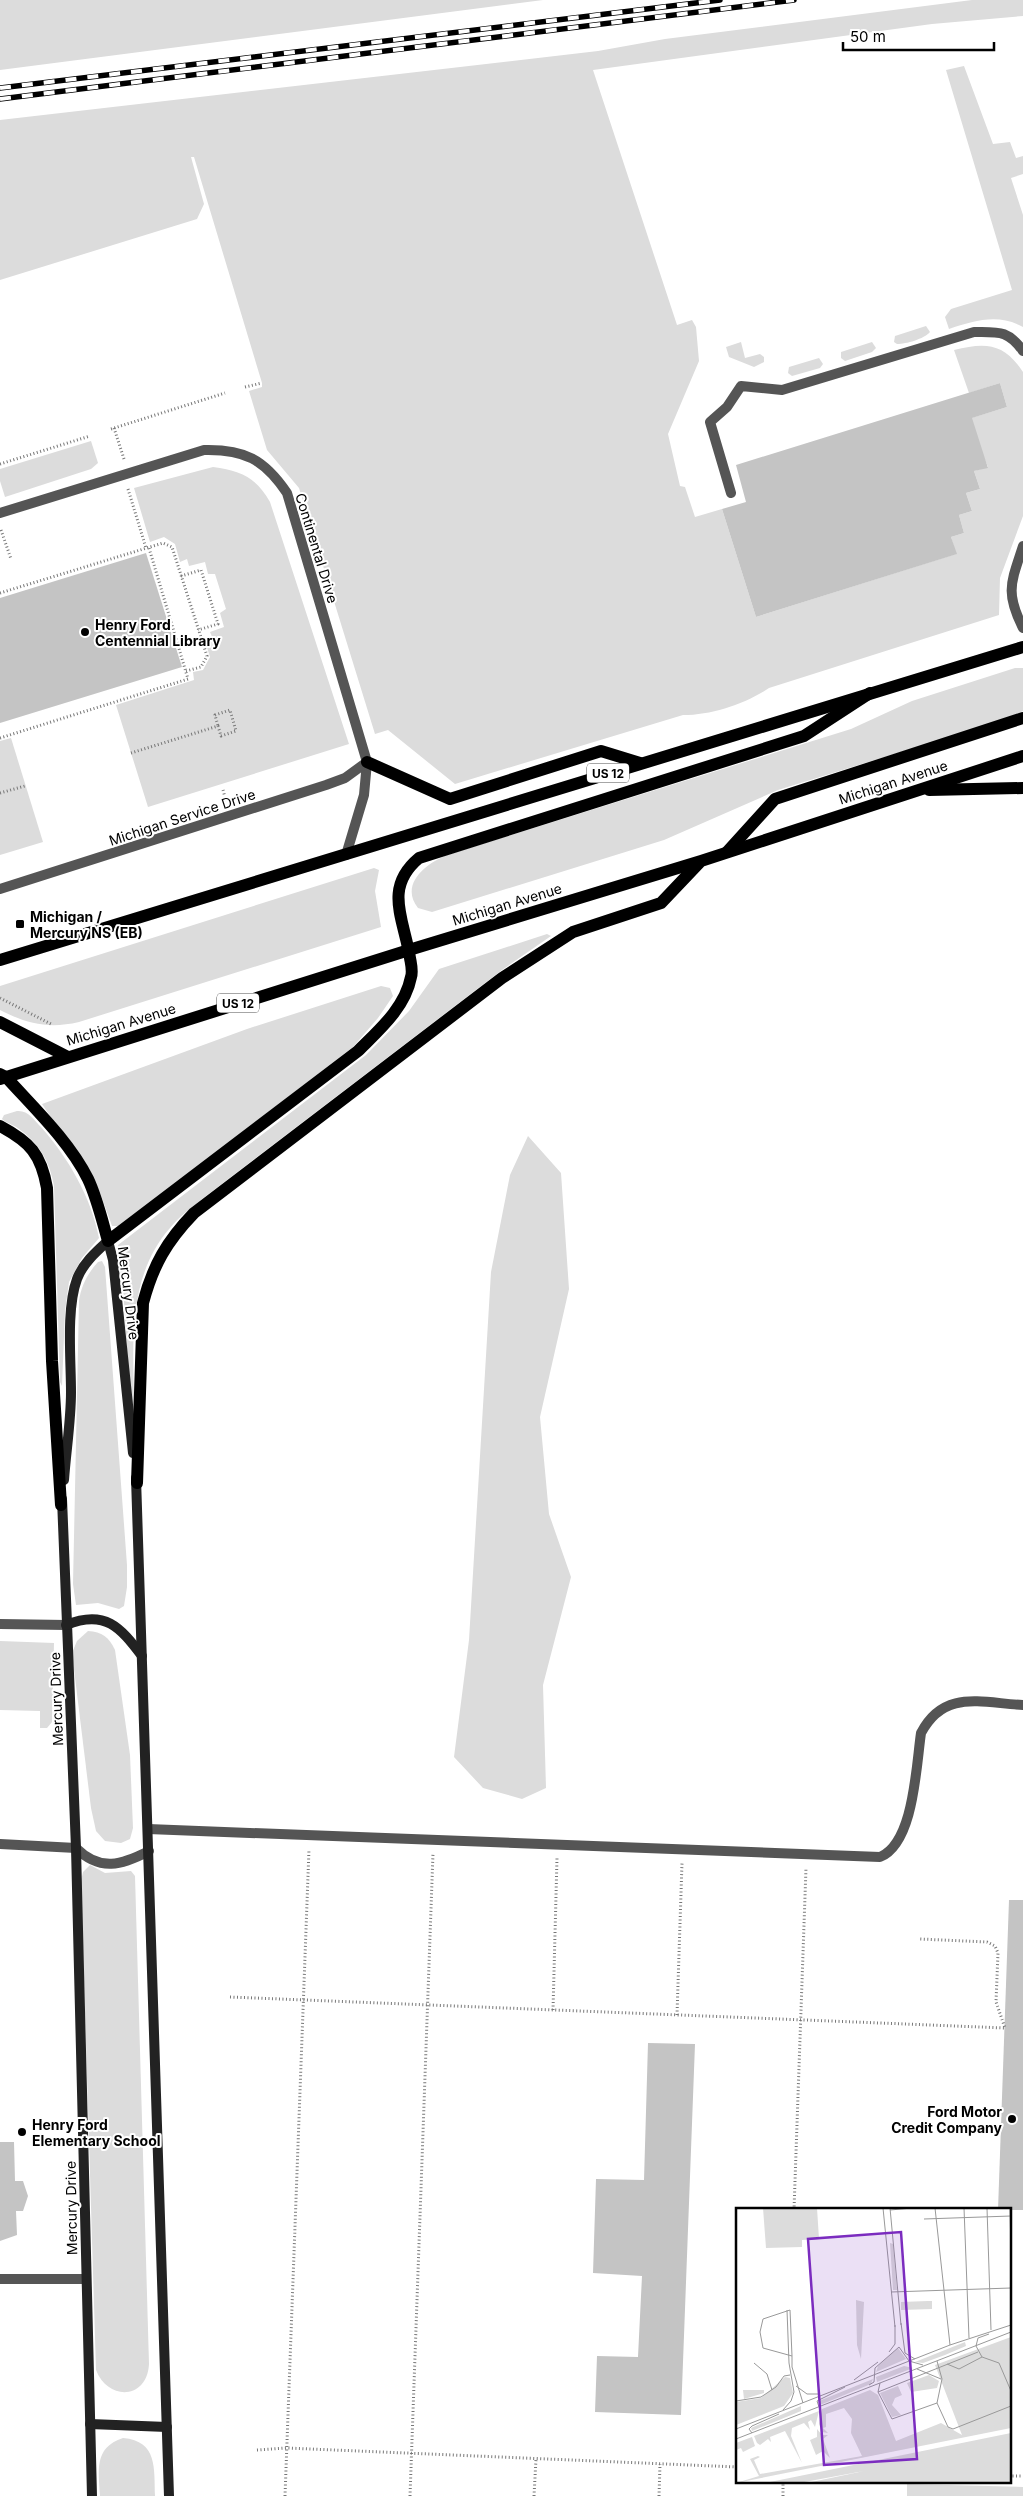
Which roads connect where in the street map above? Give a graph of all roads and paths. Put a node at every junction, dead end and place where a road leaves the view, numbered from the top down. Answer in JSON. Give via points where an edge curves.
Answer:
{"nodes":[{"id":1,"x":1023,"y":351,"type":"edge"},
{"id":2,"x":262,"y":383,"type":"dead end"},
{"id":3,"x":246,"y":387,"type":"dead end"},
{"id":4,"x":225,"y":393,"type":"dead end"},
{"id":5,"x":90,"y":436,"type":"dead end"},
{"id":6,"x":124,"y":458,"type":"dead end"},
{"id":7,"x":0,"y":464,"type":"edge"},
{"id":8,"x":128,"y":489,"type":"dead end"},
{"id":9,"x":731,"y":493,"type":"dead end"},
{"id":10,"x":0,"y":513,"type":"edge"},
{"id":11,"x":1,"y":530,"type":"edge"},
{"id":12,"x":1023,"y":546,"type":"edge"},
{"id":13,"x":148,"y":548,"type":"junction"},
{"id":14,"x":11,"y":560,"type":"dead end"},
{"id":15,"x":181,"y":576,"type":"junction"},
{"id":16,"x":0,"y":593,"type":"edge"},
{"id":17,"x":1023,"y":628,"type":"edge"},
{"id":18,"x":198,"y":630,"type":"junction"},
{"id":19,"x":1023,"y":647,"type":"edge"},
{"id":20,"x":186,"y":672,"type":"junction"},
{"id":21,"x":870,"y":693,"type":"junction"},
{"id":22,"x":1023,"y":718,"type":"edge"},
{"id":23,"x":218,"y":726,"type":"junction"},
{"id":24,"x":0,"y":738,"type":"edge"},
{"id":25,"x":131,"y":753,"type":"dead end"},
{"id":26,"x":1023,"y":756,"type":"edge"},
{"id":27,"x":367,"y":762,"type":"junction"},
{"id":28,"x":640,"y":763,"type":"junction"},
{"id":29,"x":25,"y":786,"type":"dead end"},
{"id":30,"x":1023,"y":788,"type":"edge"},
{"id":31,"x":222,"y":790,"type":"dead end"},
{"id":32,"x":914,"y":790,"type":"junction"},
{"id":33,"x":0,"y":794,"type":"edge"},
{"id":34,"x":227,"y":804,"type":"dead end"},
{"id":35,"x":725,"y":853,"type":"junction"},
{"id":36,"x":346,"y":855,"type":"junction"},
{"id":37,"x":701,"y":861,"type":"junction"},
{"id":38,"x":0,"y":888,"type":"edge"},
{"id":39,"x":409,"y":950,"type":"junction"},
{"id":40,"x":0,"y":960,"type":"edge"},
{"id":41,"x":0,"y":998,"type":"edge"},
{"id":42,"x":0,"y":1022,"type":"edge"},
{"id":43,"x":51,"y":1024,"type":"dead end"},
{"id":44,"x":68,"y":1057,"type":"junction"},
{"id":45,"x":2,"y":1076,"type":"edge"},
{"id":46,"x":0,"y":1126,"type":"edge"},
{"id":47,"x":108,"y":1241,"type":"junction"},
{"id":48,"x":136,"y":1483,"type":"junction"},
{"id":49,"x":62,"y":1505,"type":"junction"},
{"id":50,"x":0,"y":1624,"type":"edge"},
{"id":51,"x":66,"y":1625,"type":"junction"},
{"id":52,"x":142,"y":1656,"type":"junction"},
{"id":53,"x":1023,"y":1705,"type":"edge"},
{"id":54,"x":148,"y":1829,"type":"junction"},
{"id":55,"x":310,"y":1836,"type":"junction"},
{"id":56,"x":433,"y":1840,"type":"junction"},
{"id":57,"x":0,"y":1844,"type":"edge"},
{"id":58,"x":558,"y":1845,"type":"junction"},
{"id":59,"x":76,"y":1848,"type":"junction"},
{"id":60,"x":683,"y":1850,"type":"junction"},
{"id":61,"x":149,"y":1851,"type":"junction"},
{"id":62,"x":806,"y":1855,"type":"junction"},
{"id":63,"x":920,"y":1939,"type":"dead end"},
{"id":64,"x":230,"y":1997,"type":"dead end"},
{"id":65,"x":304,"y":2000,"type":"junction"},
{"id":66,"x":428,"y":2005,"type":"junction"},
{"id":67,"x":553,"y":2010,"type":"junction"},
{"id":68,"x":677,"y":2015,"type":"junction"},
{"id":69,"x":801,"y":2020,"type":"junction"},
{"id":70,"x":794,"y":2208,"type":"edge"},
{"id":71,"x":0,"y":2279,"type":"edge"},
{"id":72,"x":86,"y":2279,"type":"junction"},
{"id":73,"x":90,"y":2424,"type":"junction"},
{"id":74,"x":167,"y":2427,"type":"junction"},
{"id":75,"x":287,"y":2448,"type":"junction"},
{"id":76,"x":256,"y":2450,"type":"dead end"},
{"id":77,"x":411,"y":2454,"type":"junction"},
{"id":78,"x":536,"y":2458,"type":"junction"},
{"id":79,"x":660,"y":2464,"type":"junction"},
{"id":80,"x":736,"y":2467,"type":"edge"},
{"id":81,"x":1010,"y":2476,"type":"edge"},
{"id":82,"x":1023,"y":2476,"type":"edge"},
{"id":83,"x":92,"y":2496,"type":"edge"},
{"id":84,"x":170,"y":2496,"type":"edge"},
{"id":85,"x":285,"y":2496,"type":"edge"},
{"id":86,"x":410,"y":2496,"type":"edge"},
{"id":87,"x":534,"y":2496,"type":"edge"},
{"id":88,"x":659,"y":2496,"type":"edge"}],
"edges":[{"from":1,"to":9,"type":"street","via":[[1013,337],[996,332],[974,332],[782,390],[741,386],[727,407],[710,422]]},
{"from":2,"to":3,"type":"path"},
{"from":4,"to":6,"type":"path","via":[[112,428]]},
{"from":5,"to":7,"type":"path"},
{"from":8,"to":13,"type":"path"},
{"from":10,"to":27,"type":"street","name":"Continental Drive","via":[[204,450],[225,449],[256,460],[276,477],[287,493]]},
{"from":11,"to":14,"type":"path"},
{"from":12,"to":17,"type":"street","via":[[1010,596]]},
{"from":13,"to":15,"type":"path","via":[[163,543],[172,547]]},
{"from":13,"to":16,"type":"path"},
{"from":13,"to":20,"type":"path"},
{"from":15,"to":18,"type":"path"},
{"from":15,"to":18,"type":"path","via":[[201,570],[218,624]]},
{"from":18,"to":20,"type":"path","via":[[207,656],[201,667]]},
{"from":19,"to":21,"type":"main road","number":"US 12"},
{"from":20,"to":24,"type":"path","via":[[188,679]]},
{"from":21,"to":28,"type":"main road","number":"US 12"},
{"from":21,"to":39,"type":"main road","via":[[804,736],[419,858],[406,870],[399,891],[400,914]]},
{"from":22,"to":35,"type":"main road","via":[[775,799]]},
{"from":23,"to":23,"type":"path","via":[[221,736],[236,731],[230,710],[215,715]]},
{"from":23,"to":25,"type":"path"},
{"from":26,"to":32,"type":"main road","name":"Michigan Avenue","number":"US 12"},
{"from":27,"to":28,"type":"main road","via":[[450,799],[601,751]]},
{"from":27,"to":36,"type":"street","name":"Continental Drive","via":[[364,795]]},
{"from":27,"to":38,"type":"street","name":"Michigan Service Drive","via":[[346,778],[326,785]]},
{"from":28,"to":36,"type":"main road","number":"US 12"},
{"from":29,"to":33,"type":"path"},
{"from":30,"to":32,"type":"main road"},
{"from":31,"to":34,"type":"path"},
{"from":32,"to":35,"type":"main road","name":"Michigan Avenue","number":"US 12"},
{"from":35,"to":37,"type":"main road","name":"Michigan Avenue","number":"US 12"},
{"from":36,"to":40,"type":"main road","number":"US 12"},
{"from":37,"to":39,"type":"main road","name":"Michigan Avenue","number":"US 12"},
{"from":37,"to":48,"type":"main road","via":[[661,903],[573,932],[502,978],[194,1213],[175,1232],[149,1281],[143,1303]]},
{"from":39,"to":44,"type":"main road","name":"Michigan Avenue","number":"US 12"},
{"from":39,"to":47,"type":"main road","via":[[412,974],[407,994],[385,1025],[358,1051]]},
{"from":41,"to":43,"type":"path"},
{"from":42,"to":44,"type":"main road"},
{"from":44,"to":45,"type":"main road","name":"Michigan Avenue","number":"US 12"},
{"from":45,"to":47,"type":"main road","via":[[78,1160],[97,1202]]},
{"from":46,"to":49,"type":"main road","via":[[26,1142],[34,1152],[47,1188],[52,1361]]},
{"from":47,"to":48,"type":"street","name":"Mercury Drive","via":[[113,1260]]},
{"from":47,"to":49,"type":"street","name":"Mercury Drive","via":[[84,1266],[74,1294],[70,1336],[71,1394]]},
{"from":48,"to":52,"type":"street","name":"Mercury Drive"},
{"from":49,"to":51,"type":"street","name":"Mercury Drive"},
{"from":50,"to":51,"type":"street"},
{"from":51,"to":52,"type":"street","via":[[80,1620],[104,1620],[122,1630]]},
{"from":51,"to":59,"type":"street","name":"Mercury Drive"},
{"from":52,"to":54,"type":"street","name":"Mercury Drive"},
{"from":53,"to":62,"type":"street","via":[[961,1702],[937,1711],[922,1733],[908,1819],[900,1839],[888,1854],[880,1858]]},
{"from":54,"to":55,"type":"street"},
{"from":54,"to":61,"type":"street","name":"Mercury Drive"},
{"from":55,"to":56,"type":"street"},
{"from":55,"to":65,"type":"path"},
{"from":56,"to":58,"type":"street"},
{"from":56,"to":66,"type":"path"},
{"from":57,"to":59,"type":"street"},
{"from":58,"to":60,"type":"street"},
{"from":58,"to":67,"type":"path"},
{"from":59,"to":61,"type":"street","via":[[86,1858],[112,1865]]},
{"from":59,"to":72,"type":"street","name":"Mercury Drive"},
{"from":60,"to":62,"type":"street"},
{"from":60,"to":68,"type":"path"},
{"from":61,"to":74,"type":"street","name":"Mercury Drive"},
{"from":62,"to":69,"type":"path"},
{"from":63,"to":69,"type":"path","via":[[987,1942],[995,1946],[998,1953],[996,2002],[1005,2028]]},
{"from":64,"to":65,"type":"path"},
{"from":65,"to":66,"type":"path"},
{"from":65,"to":75,"type":"path"},
{"from":66,"to":67,"type":"path"},
{"from":66,"to":77,"type":"path"},
{"from":67,"to":68,"type":"path"},
{"from":68,"to":69,"type":"path"},
{"from":69,"to":70,"type":"path"},
{"from":71,"to":72,"type":"street"},
{"from":72,"to":73,"type":"street","name":"Mercury Drive"},
{"from":73,"to":74,"type":"street"},
{"from":73,"to":83,"type":"street","name":"Mercury Drive"},
{"from":74,"to":84,"type":"street","name":"Mercury Drive"},
{"from":75,"to":76,"type":"path"},
{"from":75,"to":77,"type":"path"},
{"from":75,"to":85,"type":"path"},
{"from":77,"to":78,"type":"path"},
{"from":77,"to":86,"type":"path"},
{"from":78,"to":79,"type":"path"},
{"from":78,"to":87,"type":"path"},
{"from":79,"to":80,"type":"path"},
{"from":79,"to":88,"type":"path"},
{"from":81,"to":82,"type":"path"}]}
